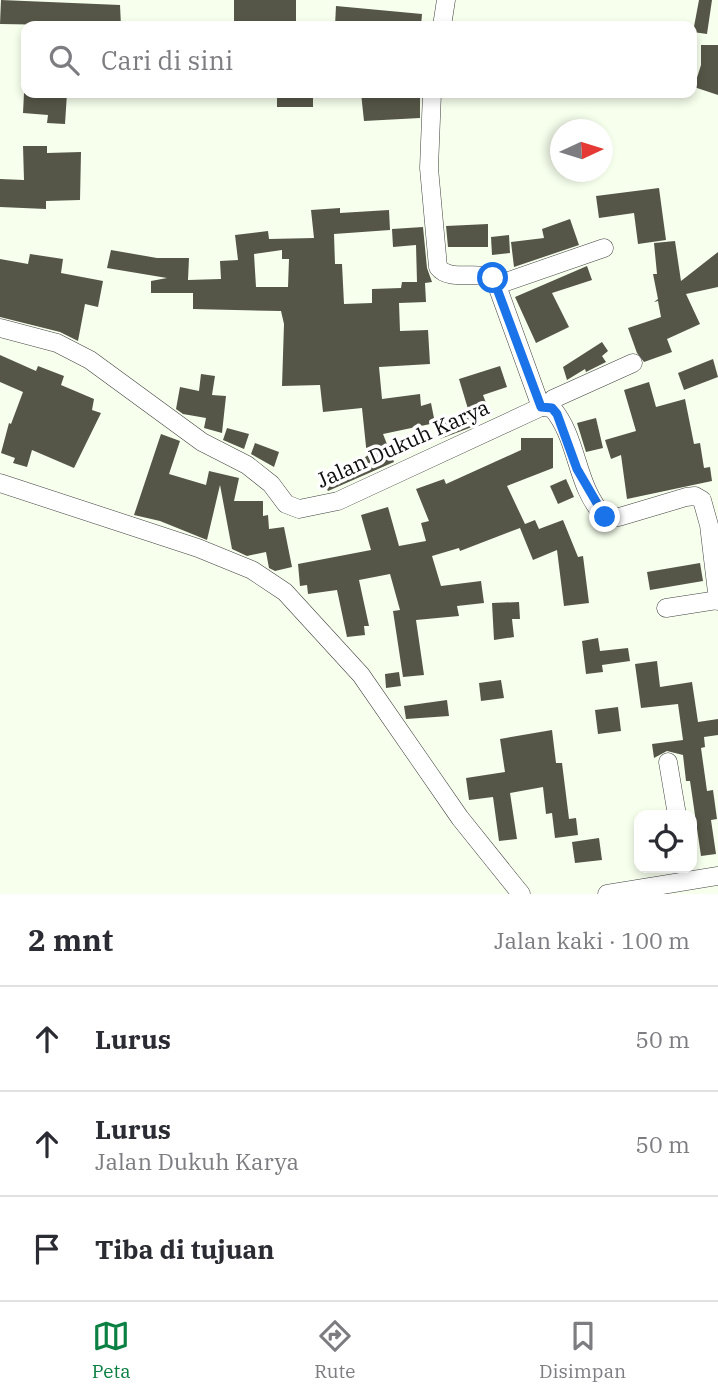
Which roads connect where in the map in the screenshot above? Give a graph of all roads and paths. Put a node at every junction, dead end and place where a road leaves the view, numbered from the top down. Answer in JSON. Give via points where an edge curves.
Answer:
{"nodes":[{"id":1,"x":446,"y":0,"type":"edge"},
{"id":2,"x":443,"y":21,"type":"edge"},
{"id":3,"x":432,"y":98,"type":"edge"},
{"id":4,"x":604,"y":248,"type":"dead end"},
{"id":5,"x":497,"y":285,"type":"junction"},
{"id":6,"x":0,"y":328,"type":"edge"},
{"id":7,"x":633,"y":363,"type":"dead end"},
{"id":8,"x":544,"y":407,"type":"junction"},
{"id":9,"x":0,"y":483,"type":"edge"},
{"id":10,"x":718,"y":601,"type":"edge"},
{"id":11,"x":666,"y":608,"type":"dead end"},
{"id":12,"x":668,"y":762,"type":"dead end"},
{"id":13,"x":676,"y":810,"type":"edge"},
{"id":14,"x":687,"y":874,"type":"edge"},
{"id":15,"x":718,"y":876,"type":"edge"},
{"id":16,"x":521,"y":894,"type":"edge"},
{"id":17,"x":607,"y":894,"type":"edge"}],
"edges":[{"from":1,"to":2,"type":"street"},
{"from":3,"to":5,"type":"street","via":[[429,168],[439,267],[446,274],[488,276]]},
{"from":4,"to":5,"type":"street"},
{"from":5,"to":8,"type":"street"},
{"from":6,"to":8,"type":"street","name":"Jalan Dukuh Karya","via":[[57,343],[90,360],[202,442],[247,465],[271,484],[286,504],[299,509],[338,501]]},
{"from":7,"to":8,"type":"street"},
{"from":8,"to":10,"type":"street","via":[[552,408],[561,421],[577,469],[605,517],[686,497],[702,500]]},
{"from":9,"to":16,"type":"street","via":[[198,548],[252,570],[285,593],[361,675],[460,818]]},
{"from":10,"to":11,"type":"street"},
{"from":12,"to":13,"type":"street"},
{"from":14,"to":15,"type":"street"},
{"from":14,"to":17,"type":"street"}]}
